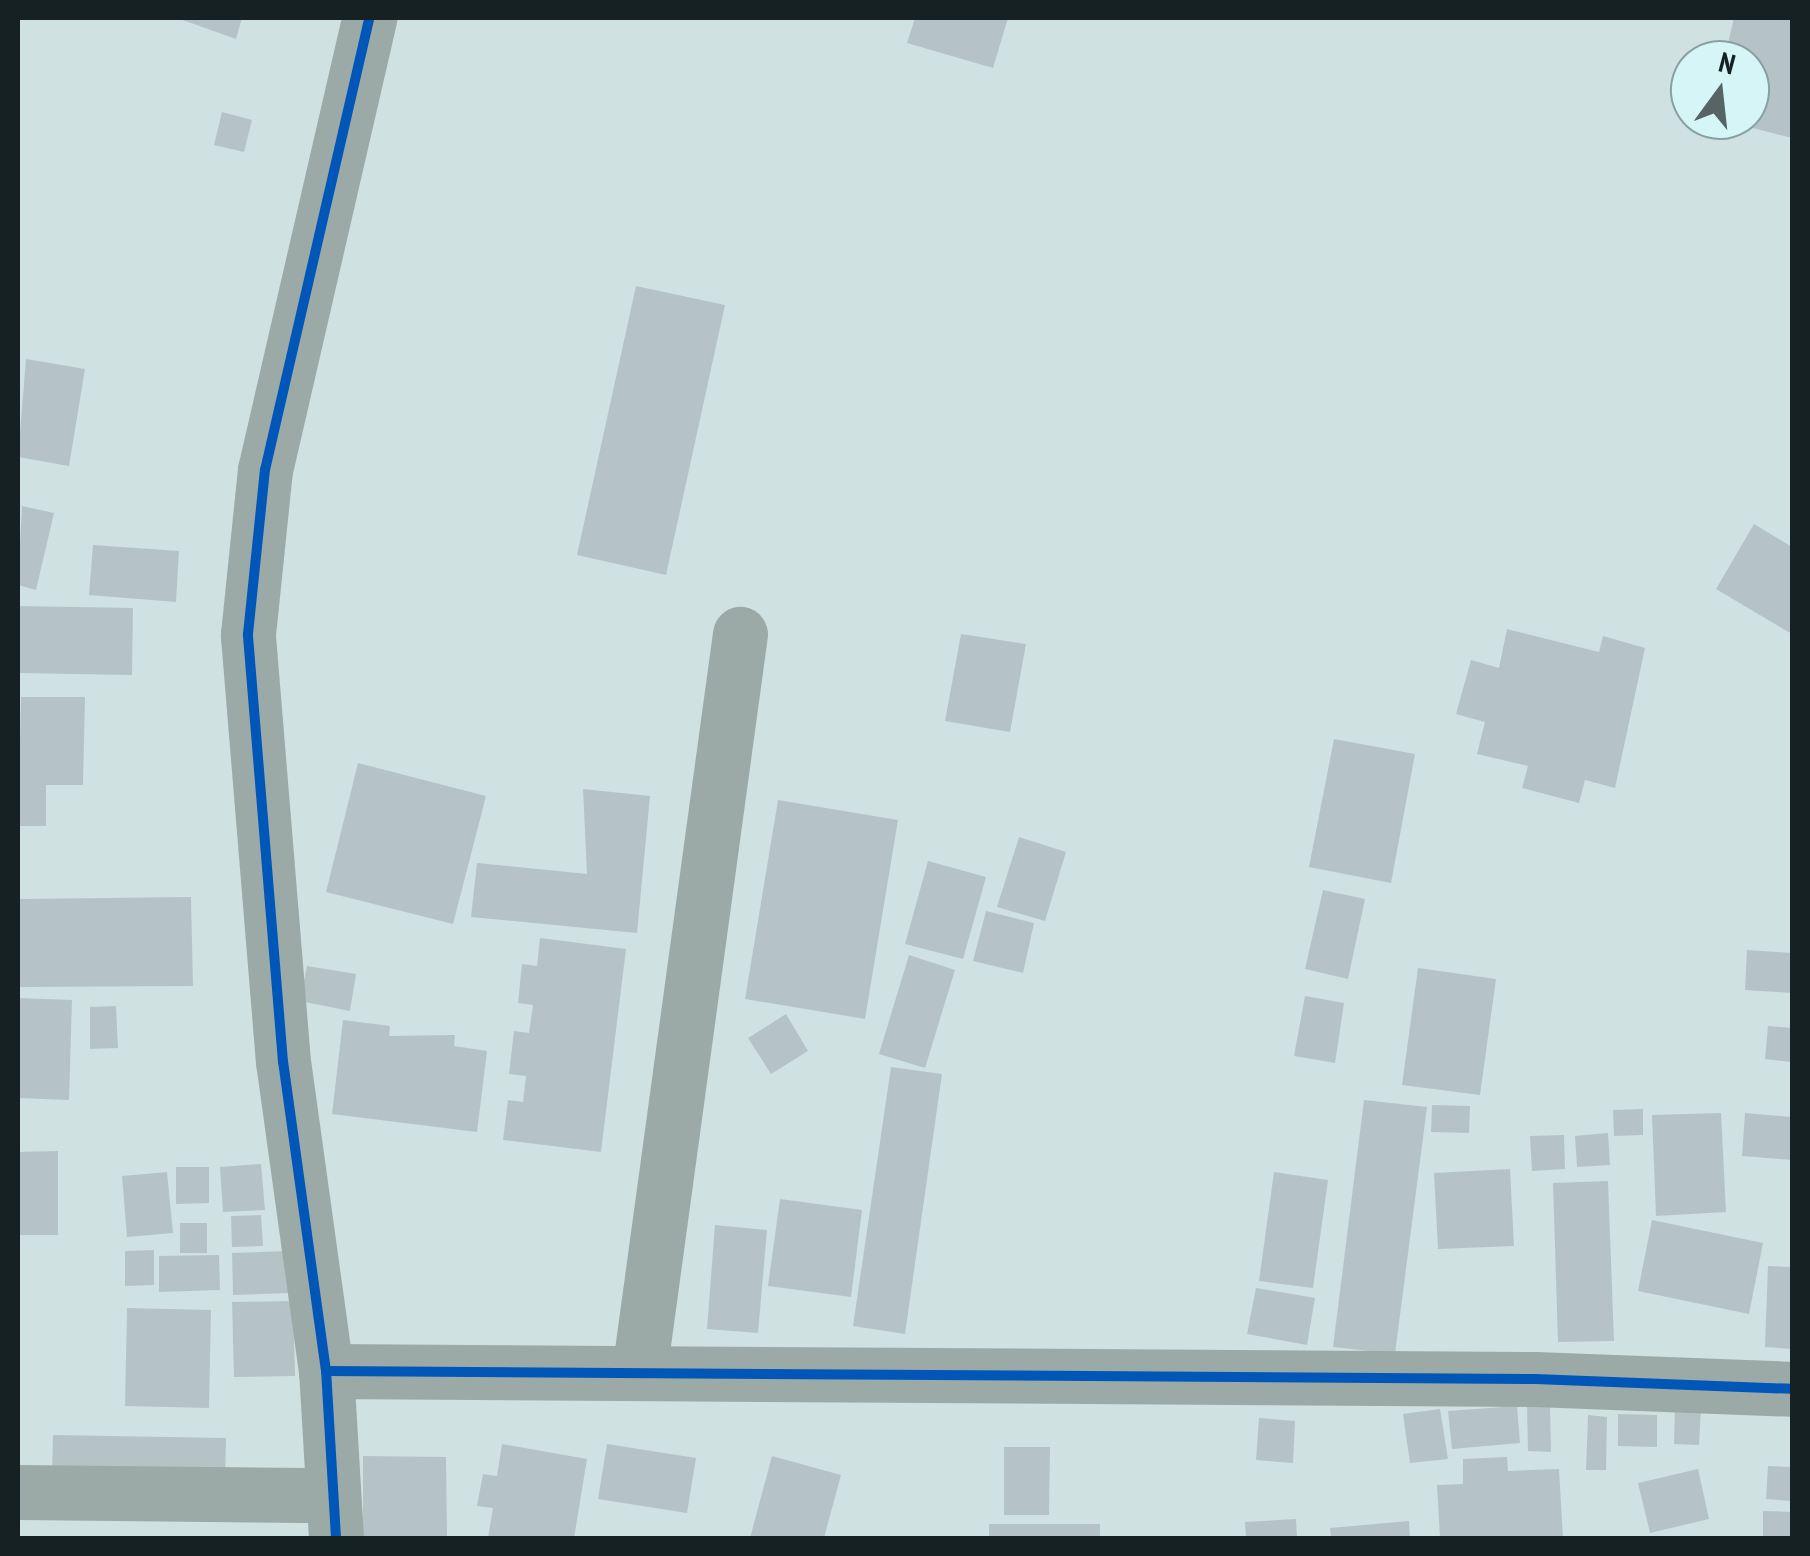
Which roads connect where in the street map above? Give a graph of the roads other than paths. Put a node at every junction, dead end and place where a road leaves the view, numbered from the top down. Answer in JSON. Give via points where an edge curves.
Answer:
{"nodes":[{"id":1,"x":370,"y":18,"type":"edge"},
{"id":2,"x":740,"y":634,"type":"dead end"},
{"id":3,"x":326,"y":1371,"type":"junction"},
{"id":4,"x":639,"y":1373,"type":"junction"},
{"id":5,"x":1792,"y":1389,"type":"edge"},
{"id":6,"x":18,"y":1492,"type":"edge"},
{"id":7,"x":333,"y":1516,"type":"edge"}],
"edges":[{"from":1,"to":3,"type":"street","via":[[266,470],[248,634],[283,1062]]},
{"from":2,"to":4,"type":"street"},
{"from":3,"to":4,"type":"street"},
{"from":3,"to":7,"type":"street"},
{"from":4,"to":5,"type":"street"},
{"from":6,"to":7,"type":"street"}]}
